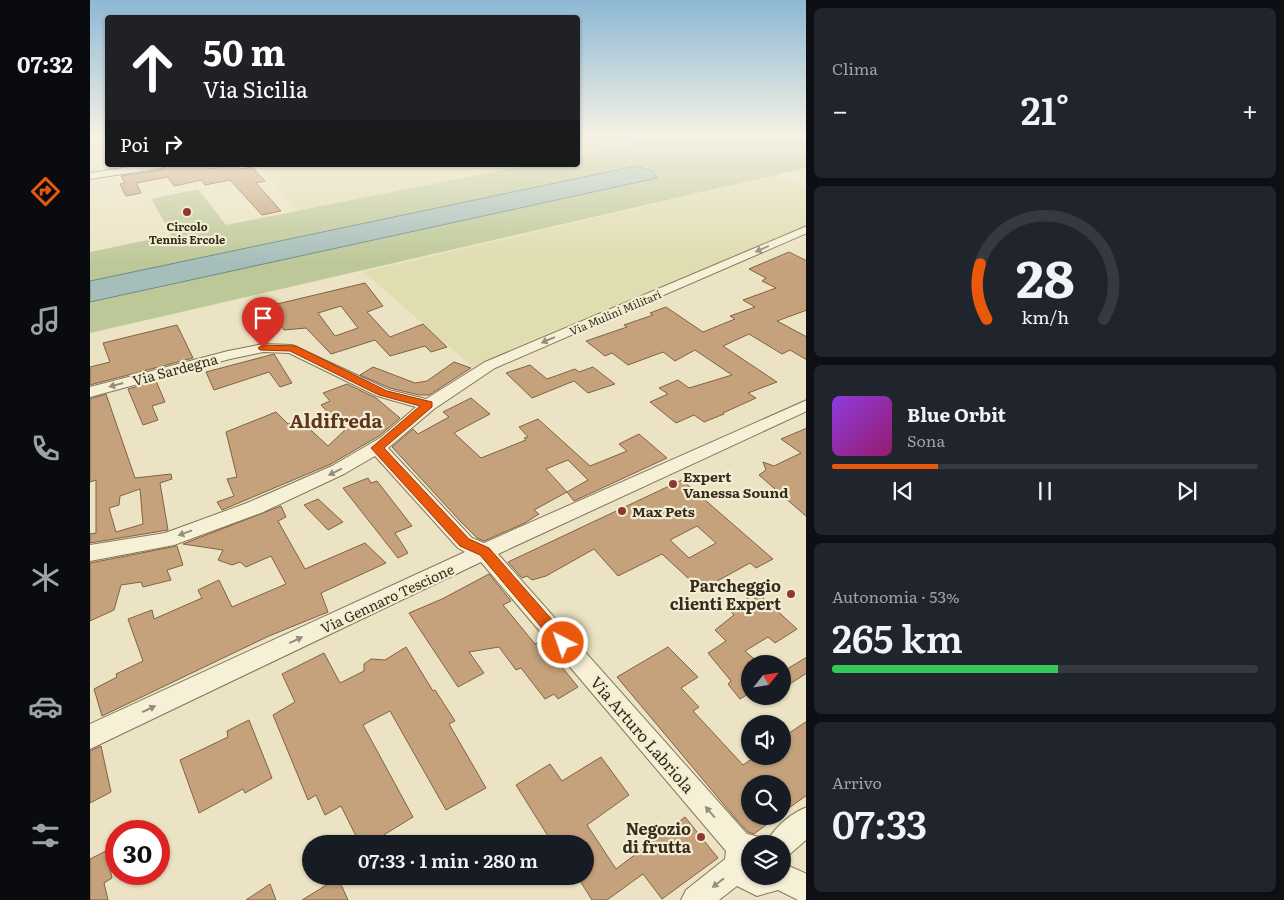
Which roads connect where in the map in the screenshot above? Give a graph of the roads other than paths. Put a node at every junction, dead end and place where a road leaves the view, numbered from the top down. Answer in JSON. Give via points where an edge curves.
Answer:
{"nodes":[{"id":1,"x":806,"y":229,"type":"edge"},
{"id":2,"x":90,"y":392,"type":"edge"},
{"id":3,"x":428,"y":405,"type":"junction"},
{"id":4,"x":806,"y":405,"type":"edge"},
{"id":5,"x":377,"y":448,"type":"junction"},
{"id":6,"x":484,"y":552,"type":"junction"},
{"id":7,"x":90,"y":553,"type":"edge"},
{"id":8,"x":98,"y":733,"type":"edge"},
{"id":9,"x":806,"y":820,"type":"edge"},
{"id":10,"x":790,"y":835,"type":"edge"},
{"id":11,"x":741,"y":851,"type":"edge"},
{"id":12,"x":741,"y":857,"type":"edge"},
{"id":13,"x":791,"y":882,"type":"edge"},
{"id":14,"x":806,"y":889,"type":"edge"},
{"id":15,"x":696,"y":900,"type":"edge"}],
"edges":[{"from":1,"to":3,"type":"street","name":"Via Mulini Militari","one_way":true,"via":[[490,364]]},
{"from":3,"to":2,"type":"street","name":"Via Sardegna","one_way":true,"via":[[383,393],[292,348],[263,348],[228,355]]},
{"from":3,"to":5,"type":"street","name":"Via Mulini Militari"},
{"from":4,"to":6,"type":"street","name":"Via Gennaro Tescione"},
{"from":5,"to":6,"type":"street","via":[[465,543]]},
{"from":5,"to":7,"type":"street","name":"Via Mulini Militari","one_way":true,"via":[[338,470],[254,508],[167,540]]},
{"from":8,"to":6,"type":"street","name":"Via Gennaro Tescione","one_way":true},
{"from":11,"to":6,"type":"street","name":"Via Arturo Labriola","one_way":true},
{"from":9,"to":10,"type":"street"},
{"from":12,"to":15,"type":"street","one_way":true},
{"from":13,"to":14,"type":"street"}]}
